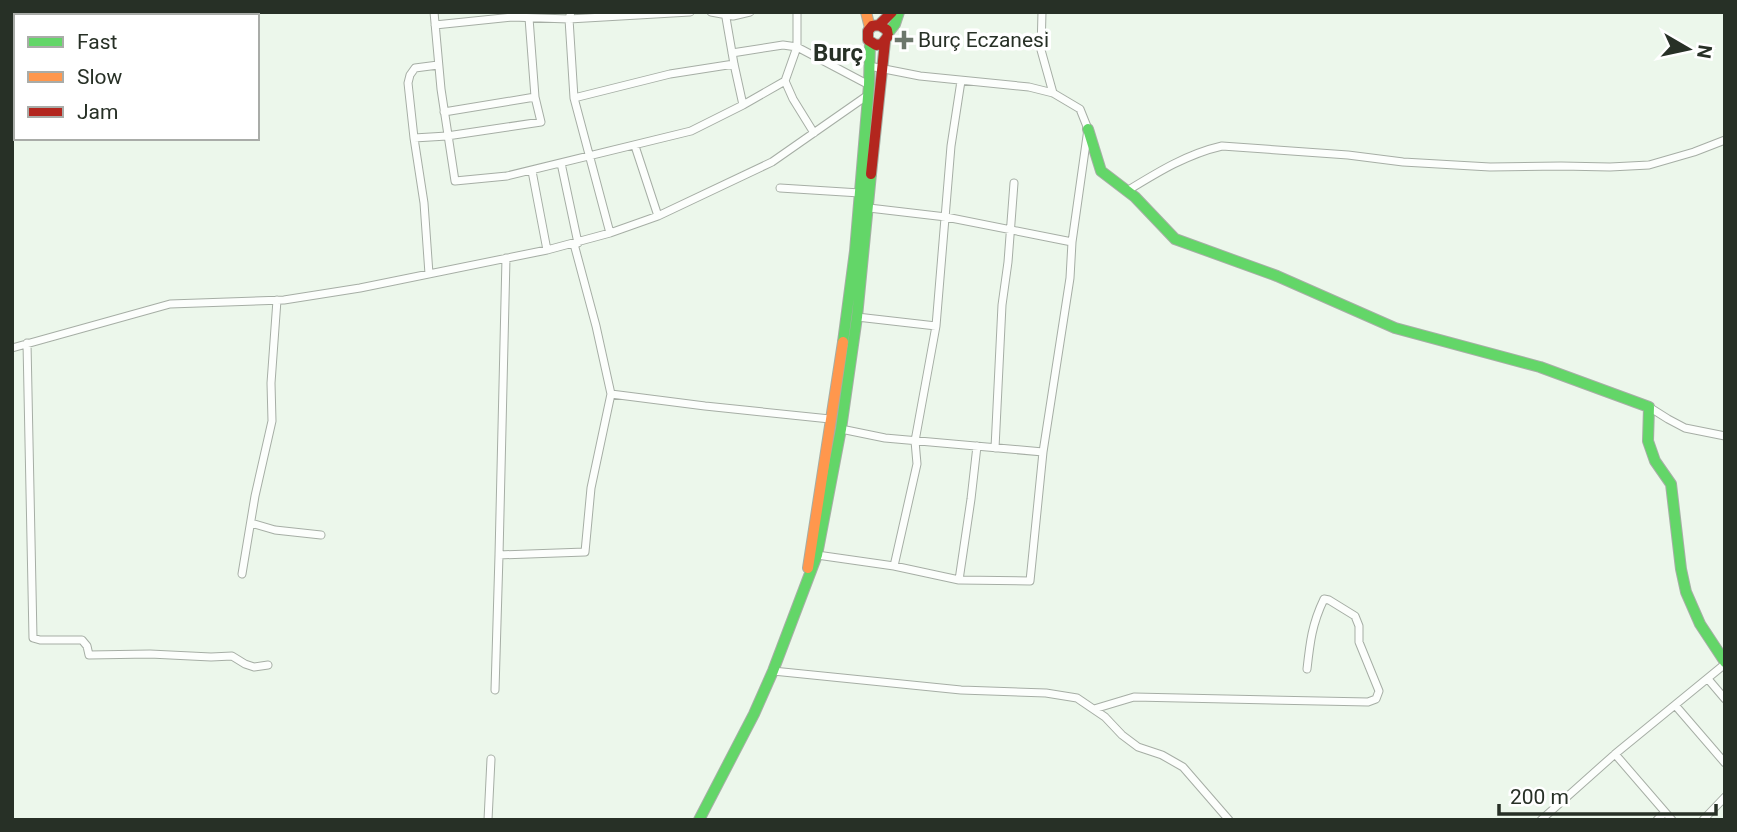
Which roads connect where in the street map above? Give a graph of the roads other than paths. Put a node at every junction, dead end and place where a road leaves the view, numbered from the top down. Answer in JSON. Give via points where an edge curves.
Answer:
{"nodes":[{"id":1,"x":434,"y":12,"type":"edge"},
{"id":2,"x":690,"y":12,"type":"edge"},
{"id":3,"x":711,"y":12,"type":"edge"},
{"id":4,"x":750,"y":12,"type":"edge"},
{"id":5,"x":797,"y":12,"type":"edge"},
{"id":6,"x":866,"y":12,"type":"edge"},
{"id":7,"x":892,"y":12,"type":"edge"},
{"id":8,"x":899,"y":12,"type":"edge"},
{"id":9,"x":1042,"y":12,"type":"edge"},
{"id":10,"x":725,"y":13,"type":"edge"},
{"id":11,"x":512,"y":15,"type":"edge"},
{"id":12,"x":570,"y":16,"type":"edge"},
{"id":13,"x":529,"y":18,"type":"junction"},
{"id":14,"x":435,"y":26,"type":"junction"},
{"id":15,"x":874,"y":26,"type":"junction"},
{"id":16,"x":886,"y":38,"type":"junction"},
{"id":17,"x":870,"y":43,"type":"junction"},
{"id":18,"x":797,"y":47,"type":"junction"},
{"id":19,"x":732,"y":53,"type":"junction"},
{"id":20,"x":734,"y":64,"type":"junction"},
{"id":21,"x":439,"y":65,"type":"junction"},
{"id":22,"x":869,"y":66,"type":"junction"},
{"id":23,"x":883,"y":68,"type":"junction"},
{"id":24,"x":785,"y":81,"type":"junction"},
{"id":25,"x":961,"y":81,"type":"junction"},
{"id":26,"x":872,"y":89,"type":"junction"},
{"id":27,"x":1053,"y":93,"type":"junction"},
{"id":28,"x":535,"y":97,"type":"junction"},
{"id":29,"x":574,"y":97,"type":"junction"},
{"id":30,"x":743,"y":105,"type":"junction"},
{"id":31,"x":444,"y":112,"type":"junction"},
{"id":32,"x":1088,"y":129,"type":"junction"},
{"id":33,"x":814,"y":133,"type":"junction"},
{"id":34,"x":447,"y":136,"type":"junction"},
{"id":35,"x":414,"y":138,"type":"junction"},
{"id":36,"x":1725,"y":140,"type":"edge"},
{"id":37,"x":635,"y":146,"type":"junction"},
{"id":38,"x":590,"y":156,"type":"junction"},
{"id":39,"x":1098,"y":160,"type":"junction"},
{"id":40,"x":561,"y":163,"type":"junction"},
{"id":41,"x":532,"y":171,"type":"junction"},
{"id":42,"x":1082,"y":176,"type":"junction"},
{"id":43,"x":1014,"y":183,"type":"dead end"},
{"id":44,"x":780,"y":188,"type":"dead end"},
{"id":45,"x":1127,"y":191,"type":"junction"},
{"id":46,"x":860,"y":193,"type":"junction"},
{"id":47,"x":869,"y":208,"type":"junction"},
{"id":48,"x":658,"y":216,"type":"junction"},
{"id":49,"x":946,"y":217,"type":"junction"},
{"id":50,"x":1010,"y":230,"type":"junction"},
{"id":51,"x":610,"y":233,"type":"junction"},
{"id":52,"x":1072,"y":242,"type":"junction"},
{"id":53,"x":576,"y":243,"type":"junction"},
{"id":54,"x":547,"y":250,"type":"junction"},
{"id":55,"x":506,"y":258,"type":"junction"},
{"id":56,"x":429,"y":274,"type":"junction"},
{"id":57,"x":277,"y":300,"type":"junction"},
{"id":58,"x":857,"y":317,"type":"junction"},
{"id":59,"x":936,"y":327,"type":"junction"},
{"id":60,"x":27,"y":343,"type":"junction"},
{"id":61,"x":12,"y":348,"type":"edge"},
{"id":62,"x":611,"y":394,"type":"junction"},
{"id":63,"x":1649,"y":407,"type":"junction"},
{"id":64,"x":835,"y":413,"type":"junction"},
{"id":65,"x":841,"y":429,"type":"junction"},
{"id":66,"x":1725,"y":436,"type":"edge"},
{"id":67,"x":915,"y":441,"type":"junction"},
{"id":68,"x":976,"y":446,"type":"junction"},
{"id":69,"x":995,"y":449,"type":"junction"},
{"id":70,"x":1044,"y":452,"type":"junction"},
{"id":71,"x":251,"y":523,"type":"junction"},
{"id":72,"x":320,"y":536,"type":"dead end"},
{"id":73,"x":499,"y":555,"type":"junction"},
{"id":74,"x":817,"y":555,"type":"junction"},
{"id":75,"x":894,"y":566,"type":"junction"},
{"id":76,"x":242,"y":574,"type":"dead end"},
{"id":77,"x":807,"y":576,"type":"junction"},
{"id":78,"x":959,"y":580,"type":"junction"},
{"id":79,"x":1725,"y":663,"type":"edge"},
{"id":80,"x":268,"y":665,"type":"dead end"},
{"id":81,"x":1307,"y":669,"type":"dead end"},
{"id":82,"x":773,"y":671,"type":"junction"},
{"id":83,"x":1708,"y":679,"type":"junction"},
{"id":84,"x":495,"y":690,"type":"dead end"},
{"id":85,"x":1725,"y":699,"type":"edge"},
{"id":86,"x":1675,"y":705,"type":"junction"},
{"id":87,"x":1094,"y":709,"type":"junction"},
{"id":88,"x":1615,"y":754,"type":"junction"},
{"id":89,"x":491,"y":760,"type":"dead end"},
{"id":90,"x":1725,"y":763,"type":"edge"},
{"id":91,"x":1725,"y":797,"type":"edge"},
{"id":92,"x":1665,"y":812,"type":"junction"},
{"id":93,"x":488,"y":820,"type":"edge"},
{"id":94,"x":699,"y":820,"type":"edge"},
{"id":95,"x":1229,"y":820,"type":"edge"},
{"id":96,"x":1541,"y":820,"type":"edge"},
{"id":97,"x":1657,"y":820,"type":"edge"},
{"id":98,"x":1672,"y":820,"type":"edge"},
{"id":99,"x":1703,"y":820,"type":"edge"}],
"edges":[{"from":1,"to":14,"type":"street"},
{"from":2,"to":12,"type":"street"},
{"from":3,"to":10,"type":"street"},
{"from":4,"to":10,"type":"street"},
{"from":5,"to":18,"type":"street"},
{"from":6,"to":15,"type":"main road"},
{"from":7,"to":15,"type":"main road"},
{"from":8,"to":16,"type":"main road"},
{"from":9,"to":27,"type":"street","via":[[1041,50]]},
{"from":10,"to":19,"type":"street"},
{"from":11,"to":13,"type":"street"},
{"from":11,"to":14,"type":"street"},
{"from":12,"to":13,"type":"street"},
{"from":12,"to":29,"type":"street"},
{"from":13,"to":28,"type":"street"},
{"from":14,"to":21,"type":"street"},
{"from":15,"to":16,"type":"main road","via":[[884,27]]},
{"from":15,"to":17,"type":"main road","via":[[867,34]]},
{"from":16,"to":17,"type":"main road","via":[[876,45]]},
{"from":16,"to":23,"type":"main road"},
{"from":17,"to":22,"type":"main road"},
{"from":18,"to":19,"type":"street"},
{"from":18,"to":24,"type":"street"},
{"from":18,"to":26,"type":"street"},
{"from":19,"to":20,"type":"street"},
{"from":20,"to":29,"type":"street"},
{"from":20,"to":30,"type":"street"},
{"from":21,"to":31,"type":"street"},
{"from":21,"to":35,"type":"street","via":[[415,68],[410,75]]},
{"from":22,"to":23,"type":"street"},
{"from":22,"to":26,"type":"main road"},
{"from":23,"to":25,"type":"street"},
{"from":23,"to":26,"type":"main road"},
{"from":24,"to":30,"type":"street"},
{"from":24,"to":33,"type":"street"},
{"from":25,"to":27,"type":"street"},
{"from":25,"to":49,"type":"street"},
{"from":26,"to":33,"type":"street"},
{"from":26,"to":46,"type":"main road"},
{"from":26,"to":47,"type":"main road"},
{"from":27,"to":32,"type":"street","via":[[1080,109]]},
{"from":28,"to":31,"type":"street"},
{"from":28,"to":34,"type":"street","via":[[541,122]]},
{"from":29,"to":38,"type":"street"},
{"from":30,"to":37,"type":"street","via":[[691,131]]},
{"from":31,"to":34,"type":"street"},
{"from":32,"to":39,"type":"main road"},
{"from":32,"to":42,"type":"street"},
{"from":33,"to":48,"type":"street","via":[[772,162]]},
{"from":34,"to":35,"type":"street"},
{"from":34,"to":41,"type":"street","via":[[455,181]]},
{"from":35,"to":56,"type":"street"},
{"from":36,"to":45,"type":"street","via":[[1649,165],[1610,167],[1403,162],[1222,145],[1179,160]]},
{"from":37,"to":38,"type":"street"},
{"from":37,"to":48,"type":"street"},
{"from":38,"to":40,"type":"street"},
{"from":38,"to":51,"type":"street"},
{"from":39,"to":42,"type":"street"},
{"from":39,"to":45,"type":"main road","via":[[1101,171]]},
{"from":40,"to":41,"type":"street"},
{"from":40,"to":53,"type":"street"},
{"from":41,"to":54,"type":"street"},
{"from":42,"to":52,"type":"street"},
{"from":43,"to":50,"type":"street"},
{"from":44,"to":46,"type":"street"},
{"from":45,"to":63,"type":"main road","via":[[1175,239],[1277,276],[1395,328],[1540,367]]},
{"from":46,"to":64,"type":"main road"},
{"from":47,"to":49,"type":"street"},
{"from":47,"to":58,"type":"main road"},
{"from":48,"to":51,"type":"street"},
{"from":49,"to":50,"type":"street"},
{"from":49,"to":59,"type":"street"},
{"from":50,"to":52,"type":"street"},
{"from":50,"to":69,"type":"street"},
{"from":51,"to":53,"type":"street"},
{"from":52,"to":70,"type":"street"},
{"from":53,"to":54,"type":"street"},
{"from":53,"to":62,"type":"street"},
{"from":54,"to":55,"type":"street"},
{"from":55,"to":56,"type":"street"},
{"from":55,"to":73,"type":"street"},
{"from":56,"to":57,"type":"street"},
{"from":57,"to":60,"type":"street","via":[[170,304]]},
{"from":57,"to":71,"type":"street","via":[[272,421]]},
{"from":58,"to":59,"type":"street"},
{"from":58,"to":64,"type":"main road"},
{"from":59,"to":67,"type":"street"},
{"from":60,"to":61,"type":"street"},
{"from":60,"to":80,"type":"street","via":[[33,638],[82,640],[89,656],[232,656],[254,667]]},
{"from":62,"to":64,"type":"street"},
{"from":62,"to":73,"type":"street","via":[[591,488],[585,552]]},
{"from":63,"to":66,"type":"street","via":[[1685,428]]},
{"from":63,"to":79,"type":"main road","via":[[1646,431],[1655,462],[1671,484],[1683,583]]},
{"from":64,"to":65,"type":"main road"},
{"from":64,"to":77,"type":"main road"},
{"from":65,"to":67,"type":"street"},
{"from":65,"to":74,"type":"main road"},
{"from":67,"to":68,"type":"street"},
{"from":67,"to":75,"type":"street","via":[[917,464]]},
{"from":68,"to":69,"type":"street"},
{"from":68,"to":78,"type":"street"},
{"from":69,"to":70,"type":"street"},
{"from":70,"to":78,"type":"street","via":[[1030,581]]},
{"from":71,"to":72,"type":"street"},
{"from":71,"to":76,"type":"street"},
{"from":73,"to":84,"type":"street"},
{"from":74,"to":75,"type":"street"},
{"from":74,"to":77,"type":"main road"},
{"from":75,"to":78,"type":"street"},
{"from":77,"to":82,"type":"main road"},
{"from":79,"to":83,"type":"street"},
{"from":81,"to":87,"type":"street","via":[[1315,619],[1324,599],[1329,600],[1355,616],[1359,642],[1379,691],[1376,699],[1368,702],[1134,697]]},
{"from":82,"to":87,"type":"street","via":[[961,690],[1046,693],[1077,698]]},
{"from":82,"to":94,"type":"main road"},
{"from":83,"to":85,"type":"street"},
{"from":83,"to":86,"type":"street"},
{"from":86,"to":88,"type":"street"},
{"from":86,"to":90,"type":"street"},
{"from":87,"to":95,"type":"street","via":[[1138,747],[1183,767]]},
{"from":88,"to":92,"type":"street"},
{"from":88,"to":96,"type":"street"},
{"from":89,"to":93,"type":"street"},
{"from":91,"to":99,"type":"street"},
{"from":92,"to":97,"type":"street"},
{"from":92,"to":98,"type":"street"}]}
